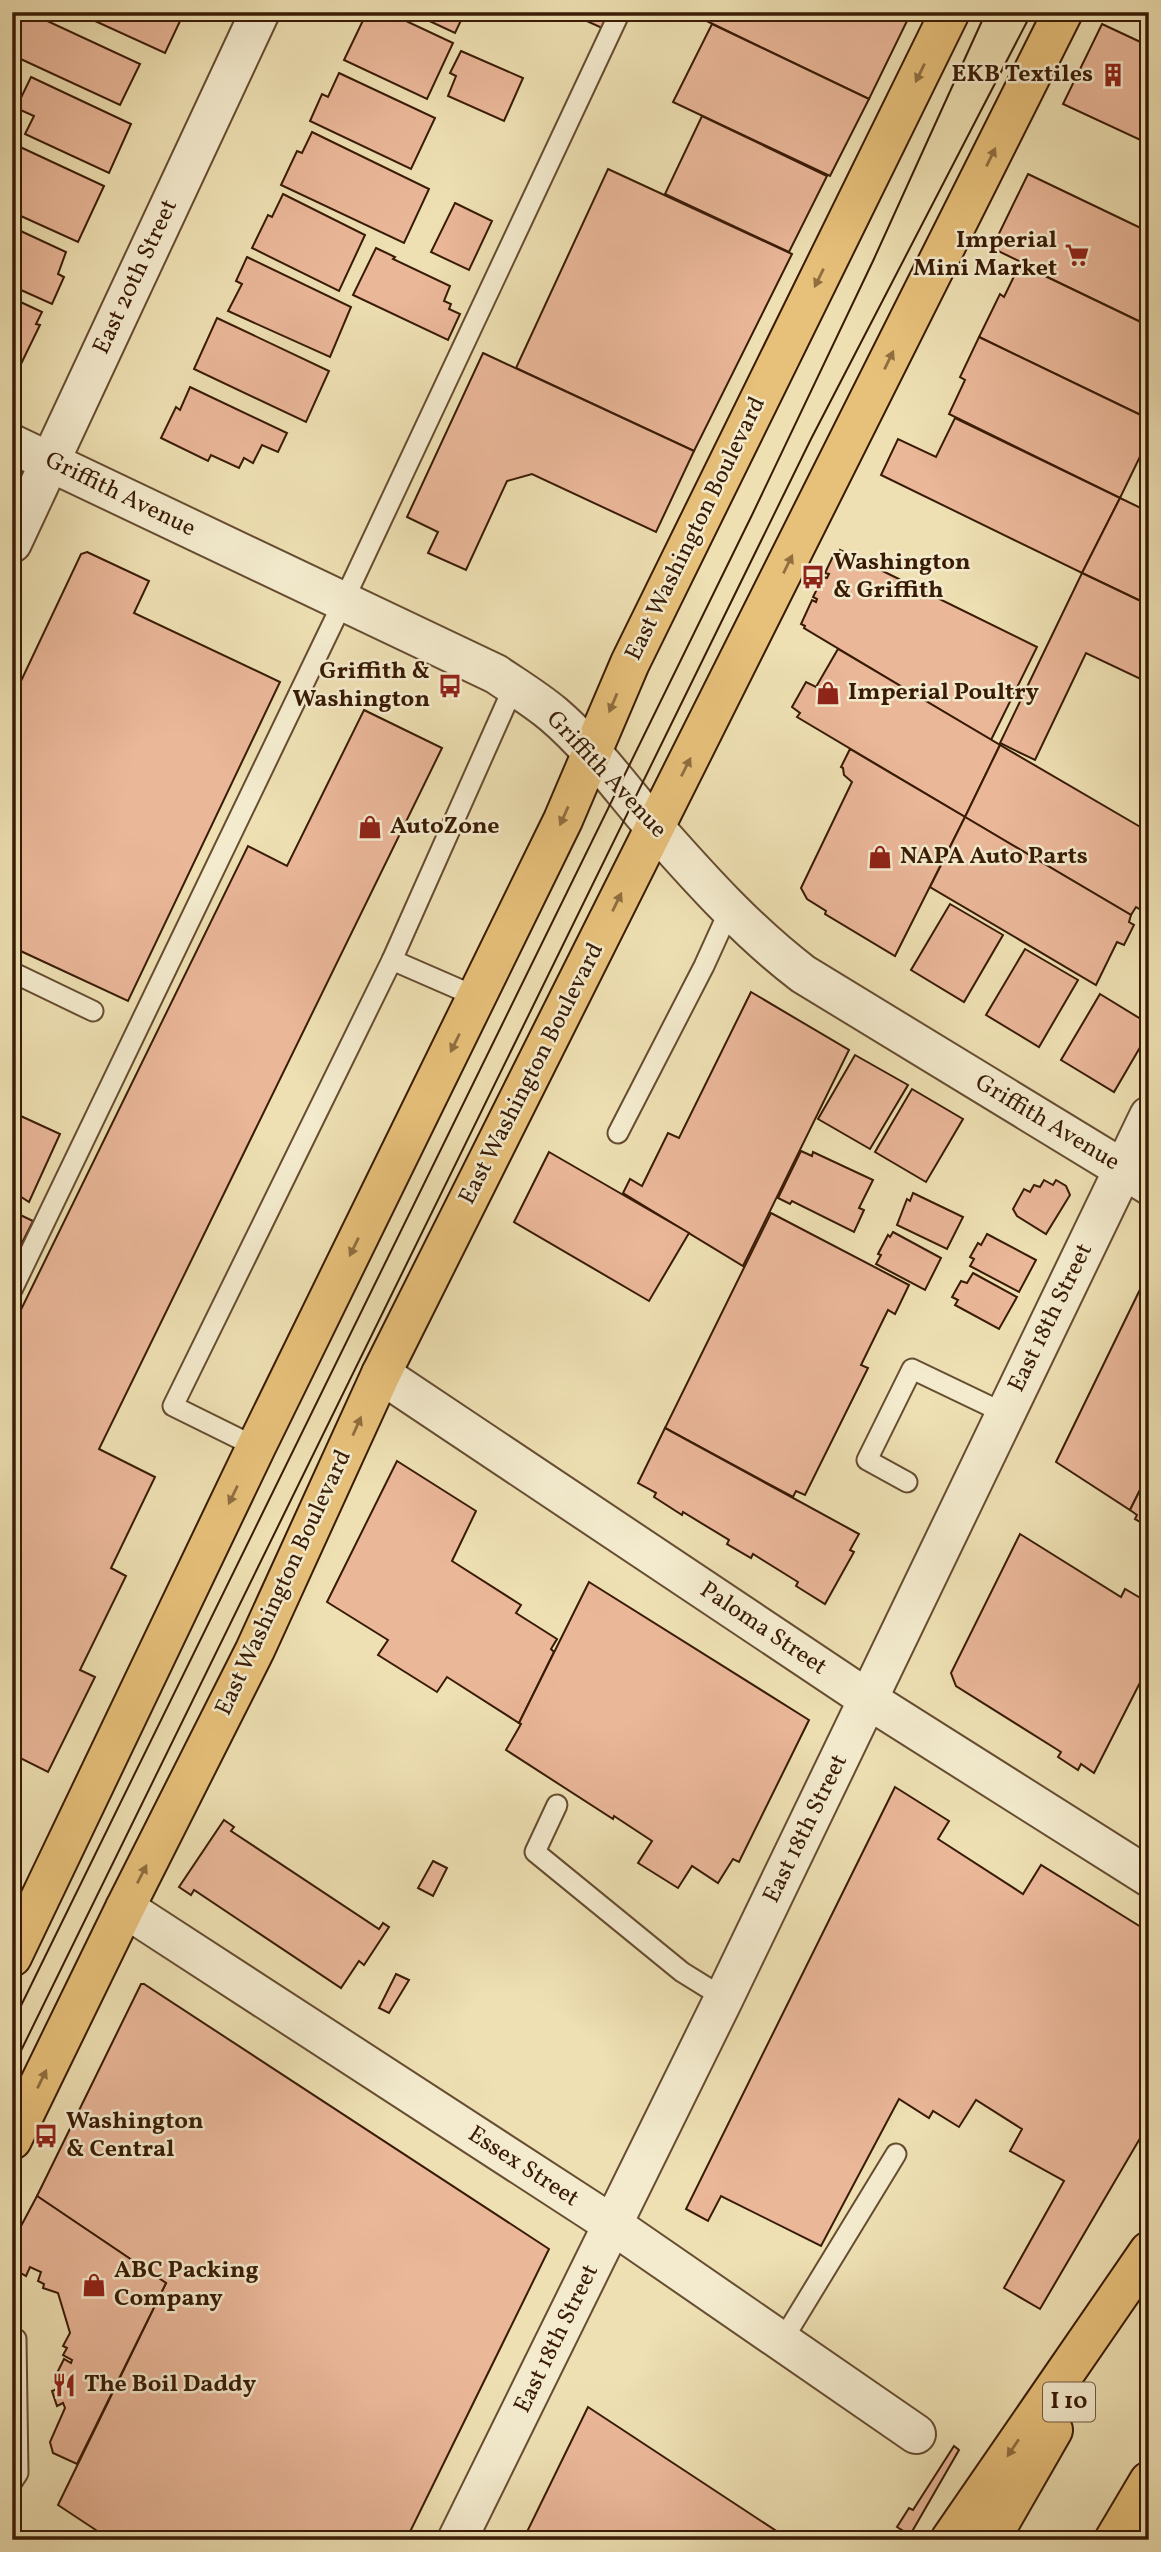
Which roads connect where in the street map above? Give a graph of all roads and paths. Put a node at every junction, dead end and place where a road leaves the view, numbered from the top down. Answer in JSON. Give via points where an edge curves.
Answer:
{"nodes":[{"id":1,"x":260,"y":12,"type":"edge"},
{"id":2,"x":620,"y":12,"type":"edge"},
{"id":3,"x":950,"y":12,"type":"edge"},
{"id":4,"x":1063,"y":12,"type":"edge"},
{"id":5,"x":12,"y":444,"type":"edge"},
{"id":6,"x":49,"y":462,"type":"junction"},
{"id":7,"x":12,"y":543,"type":"edge"},
{"id":8,"x":343,"y":602,"type":"junction"},
{"id":9,"x":514,"y":686,"type":"junction"},
{"id":10,"x":592,"y":753,"type":"junction"},
{"id":11,"x":655,"y":828,"type":"junction"},
{"id":12,"x":729,"y":911,"type":"junction"},
{"id":13,"x":392,"y":960,"type":"junction"},
{"id":14,"x":12,"y":972,"type":"edge"},
{"id":15,"x":477,"y":997,"type":"junction"},
{"id":16,"x":93,"y":1011,"type":"dead end"},
{"id":17,"x":1149,"y":1116,"type":"edge"},
{"id":18,"x":618,"y":1133,"type":"dead end"},
{"id":19,"x":1135,"y":1177,"type":"edge"},
{"id":20,"x":12,"y":1290,"type":"edge"},
{"id":21,"x":381,"y":1374,"type":"junction"},
{"id":22,"x":1006,"y":1414,"type":"junction"},
{"id":23,"x":256,"y":1447,"type":"junction"},
{"id":24,"x":908,"y":1482,"type":"dead end"},
{"id":25,"x":869,"y":1700,"type":"junction"},
{"id":26,"x":557,"y":1805,"type":"dead end"},
{"id":27,"x":1149,"y":1877,"type":"edge"},
{"id":28,"x":125,"y":1908,"type":"junction"},
{"id":29,"x":12,"y":1957,"type":"edge"},
{"id":30,"x":724,"y":1998,"type":"junction"},
{"id":31,"x":12,"y":2140,"type":"edge"},
{"id":32,"x":896,"y":2154,"type":"dead end"},
{"id":33,"x":613,"y":2225,"type":"junction"},
{"id":34,"x":1149,"y":2251,"type":"edge"},
{"id":35,"x":1149,"y":2265,"type":"edge"},
{"id":36,"x":12,"y":2337,"type":"edge"},
{"id":37,"x":782,"y":2341,"type":"junction"},
{"id":38,"x":916,"y":2434,"type":"dead end"},
{"id":39,"x":1149,"y":2481,"type":"edge"},
{"id":40,"x":12,"y":2482,"type":"edge"},
{"id":41,"x":1149,"y":2534,"type":"edge"},
{"id":42,"x":457,"y":2540,"type":"edge"},
{"id":43,"x":950,"y":2540,"type":"edge"},
{"id":44,"x":990,"y":2540,"type":"edge"},
{"id":45,"x":1114,"y":2540,"type":"edge"},
{"id":46,"x":1143,"y":2540,"type":"edge"}],
"edges":[{"from":1,"to":6,"type":"street","name":"East 20th Street"},
{"from":2,"to":8,"type":"lane"},
{"from":3,"to":10,"type":"main road","name":"East Washington Boulevard","one_way":true,"via":[[639,645]]},
{"from":11,"to":4,"type":"main road","name":"East Washington Boulevard","one_way":true},
{"from":5,"to":6,"type":"street","name":"Griffith Avenue"},
{"from":6,"to":7,"type":"street","name":"East 20th Street"},
{"from":6,"to":8,"type":"street","name":"Griffith Avenue"},
{"from":8,"to":9,"type":"street","name":"Griffith Avenue"},
{"from":8,"to":20,"type":"lane"},
{"from":9,"to":10,"type":"street","name":"Griffith Avenue","via":[[554,715]]},
{"from":9,"to":13,"type":"lane"},
{"from":10,"to":11,"type":"street","name":"Griffith Avenue"},
{"from":10,"to":15,"type":"main road","name":"East Washington Boulevard","one_way":true},
{"from":11,"to":12,"type":"street","name":"Griffith Avenue"},
{"from":21,"to":11,"type":"main road","name":"East Washington Boulevard","one_way":true},
{"from":12,"to":18,"type":"lane"},
{"from":12,"to":19,"type":"street","name":"Griffith Avenue","via":[[803,974]]},
{"from":13,"to":15,"type":"lane"},
{"from":13,"to":23,"type":"lane","via":[[173,1406]]},
{"from":14,"to":16,"type":"lane"},
{"from":15,"to":23,"type":"main road","name":"East Washington Boulevard","one_way":true},
{"from":17,"to":19,"type":"street","name":"East 18th Street"},
{"from":19,"to":22,"type":"street","name":"East 18th Street"},
{"from":21,"to":25,"type":"street","name":"Paloma Street"},
{"from":28,"to":21,"type":"main road","name":"East Washington Boulevard","one_way":true,"via":[[255,1650]]},
{"from":22,"to":24,"type":"lane","via":[[912,1369],[867,1460]]},
{"from":22,"to":25,"type":"street","name":"East 18th Street"},
{"from":23,"to":29,"type":"main road","name":"East Washington Boulevard","one_way":true},
{"from":25,"to":27,"type":"street","name":"Paloma Street"},
{"from":25,"to":30,"type":"street","name":"East 18th Street"},
{"from":26,"to":30,"type":"lane","via":[[535,1852],[682,1972]]},
{"from":31,"to":28,"type":"main road","name":"East Washington Boulevard","one_way":true},
{"from":28,"to":33,"type":"street","name":"Essex Street"},
{"from":30,"to":33,"type":"street","name":"East 18th Street"},
{"from":32,"to":37,"type":"lane"},
{"from":33,"to":37,"type":"street","name":"Essex Street"},
{"from":33,"to":42,"type":"street","name":"East 18th Street"},
{"from":34,"to":43,"type":"main road","one_way":true},
{"from":35,"to":44,"type":"main road","number":"I 10"},
{"from":36,"to":40,"type":"lane","via":[[16,2339],[18,2473]]},
{"from":37,"to":38,"type":"street","name":"Essex Street"},
{"from":39,"to":45,"type":"main road"},
{"from":41,"to":46,"type":"main road"}]}
